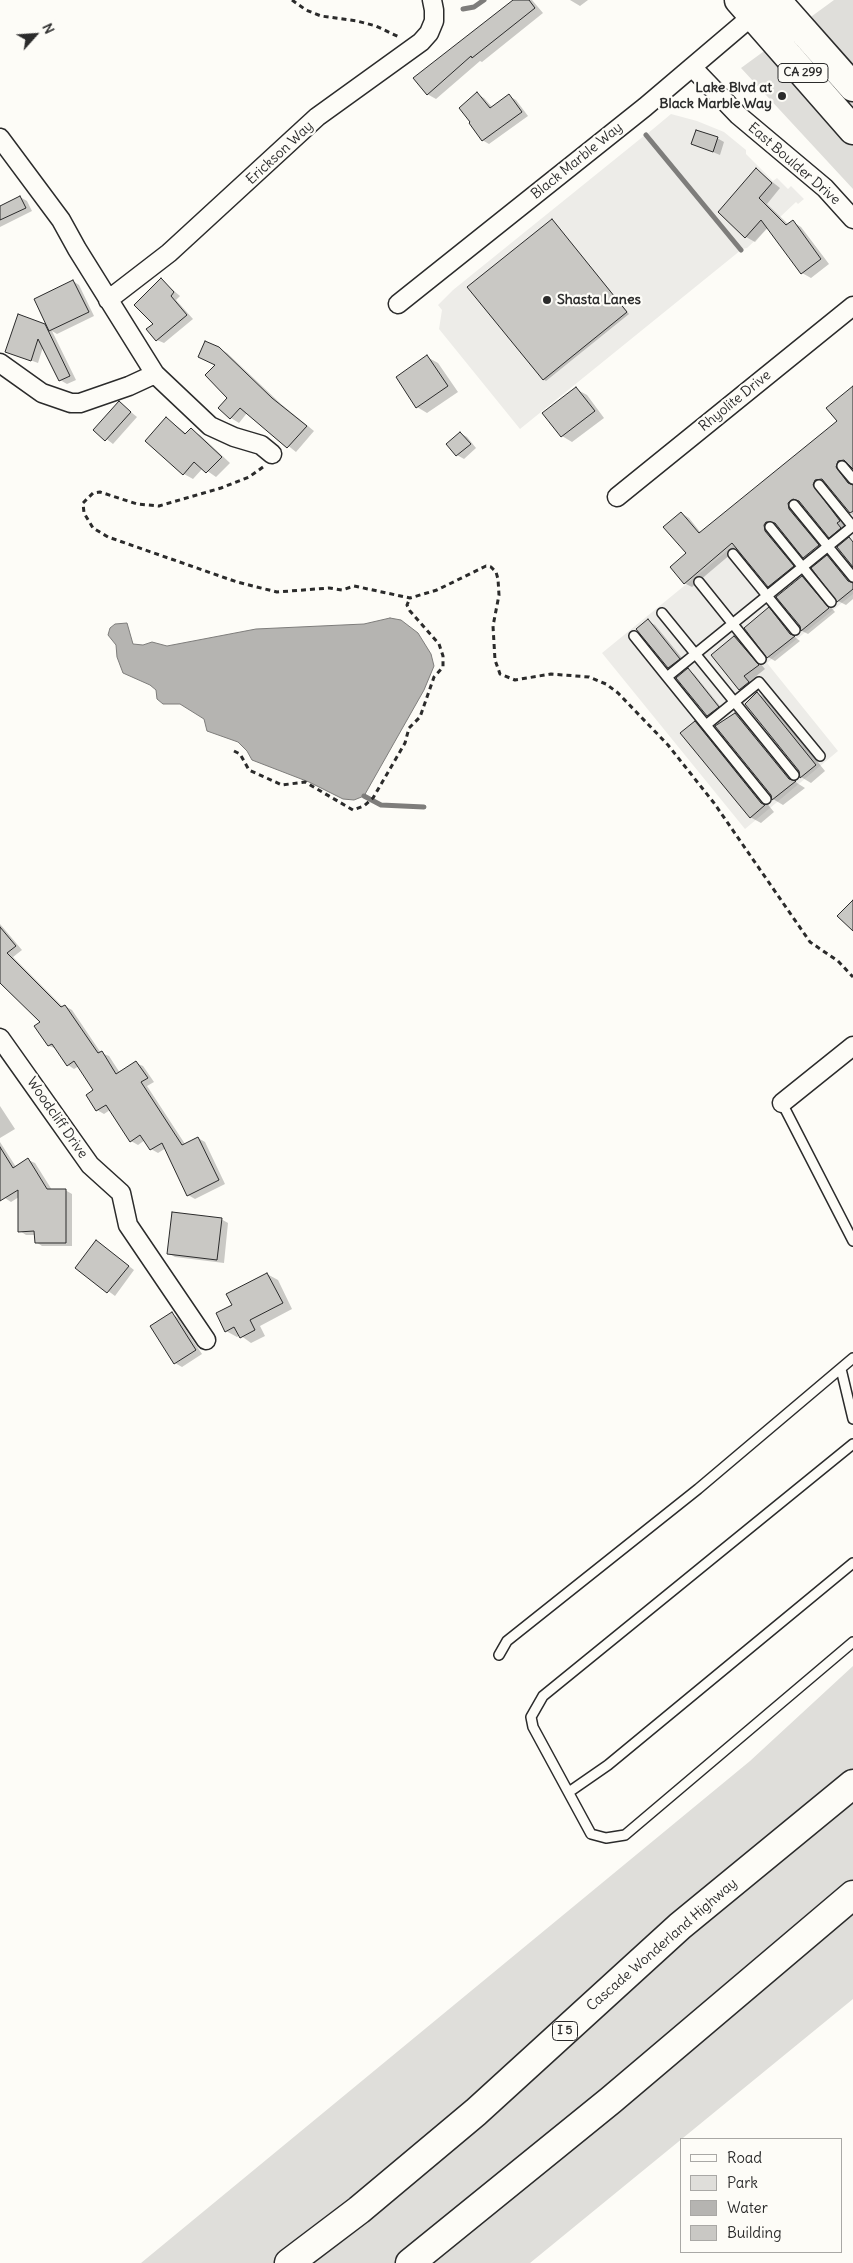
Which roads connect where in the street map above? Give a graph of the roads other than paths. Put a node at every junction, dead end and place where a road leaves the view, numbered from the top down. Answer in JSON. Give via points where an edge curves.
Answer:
{"nodes":[{"id":1,"x":432,"y":0,"type":"edge"},
{"id":2,"x":776,"y":0,"type":"edge"},
{"id":3,"x":754,"y":5,"type":"edge"},
{"id":4,"x":692,"y":67,"type":"junction"},
{"id":5,"x":853,"y":87,"type":"edge"},
{"id":6,"x":853,"y":130,"type":"edge"},
{"id":7,"x":0,"y":138,"type":"edge"},
{"id":8,"x":853,"y":219,"type":"edge"},
{"id":9,"x":108,"y":300,"type":"junction"},
{"id":10,"x":398,"y":304,"type":"dead end"},
{"id":11,"x":853,"y":306,"type":"edge"},
{"id":12,"x":0,"y":363,"type":"edge"},
{"id":13,"x":155,"y":374,"type":"junction"},
{"id":14,"x":272,"y":454,"type":"road end"},
{"id":15,"x":842,"y":466,"type":"dead end"},
{"id":16,"x":853,"y":479,"type":"edge"},
{"id":17,"x":819,"y":485,"type":"dead end"},
{"id":18,"x":617,"y":497,"type":"dead end"},
{"id":19,"x":794,"y":505,"type":"dead end"},
{"id":20,"x":853,"y":526,"type":"edge"},
{"id":21,"x":770,"y":527,"type":"dead end"},
{"id":22,"x":828,"y":546,"type":"junction"},
{"id":23,"x":733,"y":554,"type":"dead end"},
{"id":24,"x":803,"y":567,"type":"junction"},
{"id":25,"x":853,"y":577,"type":"edge"},
{"id":26,"x":699,"y":582,"type":"dead end"},
{"id":27,"x":767,"y":596,"type":"junction"},
{"id":28,"x":831,"y":602,"type":"dead end"},
{"id":29,"x":662,"y":613,"type":"dead end"},
{"id":30,"x":733,"y":624,"type":"junction"},
{"id":31,"x":795,"y":630,"type":"dead end"},
{"id":32,"x":634,"y":636,"type":"dead end"},
{"id":33,"x":696,"y":654,"type":"junction"},
{"id":34,"x":761,"y":659,"type":"dead end"},
{"id":35,"x":667,"y":677,"type":"junction"},
{"id":36,"x":735,"y":702,"type":"junction"},
{"id":37,"x":706,"y":725,"type":"junction"},
{"id":38,"x":820,"y":756,"type":"dead end"},
{"id":39,"x":794,"y":775,"type":"dead end"},
{"id":40,"x":766,"y":799,"type":"dead end"},
{"id":41,"x":0,"y":1038,"type":"edge"},
{"id":42,"x":853,"y":1046,"type":"edge"},
{"id":43,"x":782,"y":1103,"type":"joint"},
{"id":44,"x":853,"y":1241,"type":"edge"},
{"id":45,"x":206,"y":1340,"type":"dead end"},
{"id":46,"x":853,"y":1358,"type":"edge"},
{"id":47,"x":841,"y":1369,"type":"junction"},
{"id":48,"x":853,"y":1419,"type":"edge"},
{"id":49,"x":853,"y":1444,"type":"edge"},
{"id":50,"x":853,"y":1563,"type":"edge"},
{"id":51,"x":853,"y":1642,"type":"edge"},
{"id":52,"x":499,"y":1655,"type":"dead end"},
{"id":53,"x":848,"y":1786,"type":"edge"},
{"id":54,"x":569,"y":1792,"type":"junction"},
{"id":55,"x":853,"y":1895,"type":"edge"},
{"id":56,"x":289,"y":2263,"type":"edge"},
{"id":57,"x":410,"y":2263,"type":"edge"}],
"edges":[{"from":1,"to":9,"type":"street","name":"Erickson Way","via":[[434,21],[429,33],[415,46],[318,117],[169,253]]},
{"from":2,"to":5,"type":"main road","number":"CA 299"},
{"from":3,"to":4,"type":"street","name":"Black Marble Way"},
{"from":3,"to":6,"type":"main road","number":"CA 299"},
{"from":4,"to":8,"type":"street","name":"East Boulder Drive","via":[[738,115],[824,188]]},
{"from":4,"to":10,"type":"street","name":"Black Marble Way"},
{"from":7,"to":9,"type":"street","via":[[61,220]]},
{"from":9,"to":13,"type":"street"},
{"from":11,"to":18,"type":"street","name":"Rhyolite Drive"},
{"from":12,"to":13,"type":"street","via":[[42,393],[71,403],[130,386]]},
{"from":13,"to":14,"type":"street","via":[[210,426],[261,445]]},
{"from":15,"to":16,"type":"lane"},
{"from":17,"to":20,"type":"lane"},
{"from":19,"to":22,"type":"lane"},
{"from":20,"to":22,"type":"lane"},
{"from":21,"to":24,"type":"lane"},
{"from":22,"to":24,"type":"lane"},
{"from":22,"to":25,"type":"lane"},
{"from":23,"to":27,"type":"lane"},
{"from":24,"to":27,"type":"lane"},
{"from":24,"to":28,"type":"lane"},
{"from":26,"to":30,"type":"lane"},
{"from":27,"to":30,"type":"lane"},
{"from":27,"to":31,"type":"lane"},
{"from":29,"to":33,"type":"lane"},
{"from":30,"to":33,"type":"lane"},
{"from":30,"to":34,"type":"lane"},
{"from":32,"to":35,"type":"lane"},
{"from":33,"to":35,"type":"lane"},
{"from":33,"to":36,"type":"lane"},
{"from":35,"to":37,"type":"lane"},
{"from":36,"to":37,"type":"lane"},
{"from":36,"to":38,"type":"lane","via":[[759,682]]},
{"from":36,"to":39,"type":"lane"},
{"from":37,"to":40,"type":"lane"},
{"from":41,"to":45,"type":"street","name":"Woodcliff Drive","via":[[90,1165],[121,1193],[128,1225]]},
{"from":42,"to":43,"type":"street"},
{"from":43,"to":44,"type":"lane"},
{"from":46,"to":47,"type":"lane"},
{"from":47,"to":48,"type":"lane"},
{"from":47,"to":52,"type":"lane","via":[[613,1558],[507,1641]]},
{"from":49,"to":54,"type":"lane","via":[[543,1696],[531,1717],[533,1727]]},
{"from":50,"to":54,"type":"lane","via":[[608,1765]]},
{"from":51,"to":54,"type":"lane","via":[[624,1835],[606,1838],[591,1834]]},
{"from":53,"to":56,"type":"main road","name":"Cascade Wonderland Highway","number":"I 5","via":[[680,1926],[476,2112],[359,2210]]},
{"from":55,"to":57,"type":"main road","via":[[611,2100]]}]}
